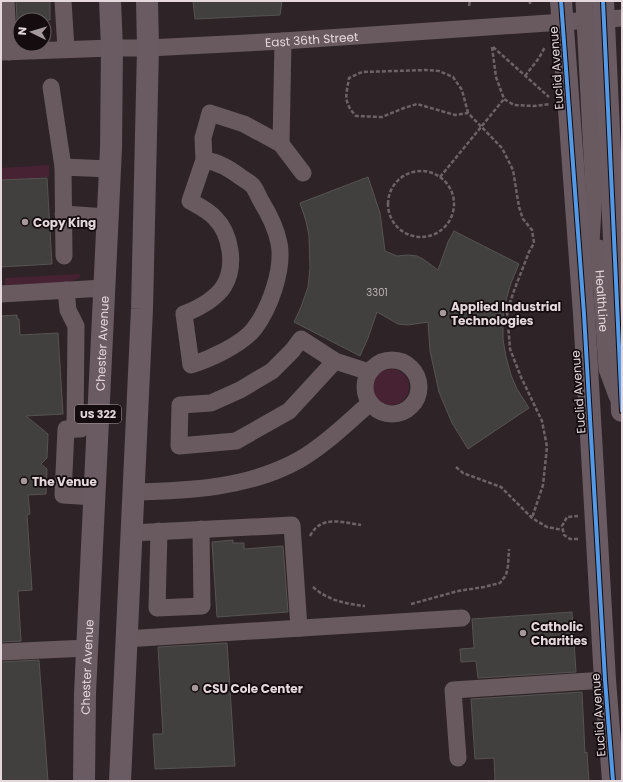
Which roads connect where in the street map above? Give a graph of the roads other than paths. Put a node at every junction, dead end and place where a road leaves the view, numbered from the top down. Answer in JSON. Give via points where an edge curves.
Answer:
{"nodes":[{"id":1,"x":6,"y":1,"type":"edge"},
{"id":2,"x":63,"y":1,"type":"edge"},
{"id":3,"x":110,"y":1,"type":"edge"},
{"id":4,"x":147,"y":1,"type":"edge"},
{"id":5,"x":561,"y":1,"type":"edge"},
{"id":6,"x":584,"y":1,"type":"edge"},
{"id":7,"x":604,"y":15,"type":"edge"},
{"id":8,"x":562,"y":23,"type":"junction"},
{"id":9,"x":283,"y":42,"type":"junction"},
{"id":10,"x":112,"y":48,"type":"junction"},
{"id":11,"x":148,"y":48,"type":"junction"},
{"id":12,"x":66,"y":49,"type":"junction"},
{"id":13,"x":5,"y":52,"type":"edge"},
{"id":14,"x":51,"y":87,"type":"dead end"},
{"id":15,"x":281,"y":144,"type":"junction"},
{"id":16,"x":204,"y":160,"type":"junction"},
{"id":17,"x":63,"y":167,"type":"junction"},
{"id":18,"x":110,"y":169,"type":"junction"},
{"id":19,"x":303,"y":173,"type":"dead end"},
{"id":20,"x":594,"y":192,"type":"junction"},
{"id":21,"x":64,"y":214,"type":"junction"},
{"id":22,"x":108,"y":217,"type":"junction"},
{"id":23,"x":64,"y":256,"type":"dead end"},
{"id":24,"x":104,"y":288,"type":"junction"},
{"id":25,"x":66,"y":290,"type":"junction"},
{"id":26,"x":1,"y":294,"type":"edge"},
{"id":27,"x":584,"y":314,"type":"junction"},
{"id":28,"x":620,"y":329,"type":"edge"},
{"id":29,"x":335,"y":362,"type":"junction"},
{"id":30,"x":369,"y":372,"type":"junction"},
{"id":31,"x":370,"y":403,"type":"junction"},
{"id":32,"x":622,"y":408,"type":"edge"},
{"id":33,"x":622,"y":411,"type":"edge"},
{"id":34,"x":75,"y":429,"type":"junction"},
{"id":35,"x":97,"y":429,"type":"junction"},
{"id":36,"x":133,"y":492,"type":"junction"},
{"id":37,"x":94,"y":497,"type":"junction"},
{"id":38,"x":201,"y":529,"type":"junction"},
{"id":39,"x":159,"y":531,"type":"junction"},
{"id":40,"x":130,"y":533,"type":"junction"},
{"id":41,"x":462,"y":618,"type":"dead end"},
{"id":42,"x":298,"y":628,"type":"junction"},
{"id":43,"x":126,"y":639,"type":"junction"},
{"id":44,"x":87,"y":648,"type":"junction"},
{"id":45,"x":1,"y":652,"type":"edge"},
{"id":46,"x":605,"y":680,"type":"junction"},
{"id":47,"x":611,"y":756,"type":"junction"},
{"id":48,"x":458,"y":758,"type":"dead end"},
{"id":49,"x":84,"y":781,"type":"edge"},
{"id":50,"x":120,"y":781,"type":"edge"},
{"id":51,"x":613,"y":781,"type":"edge"},
{"id":52,"x":620,"y":781,"type":"edge"}],
"edges":[{"from":1,"to":13,"type":"street"},
{"from":2,"to":12,"type":"street"},
{"from":3,"to":10,"type":"main road","name":"Chester Avenue","number":"US 322"},
{"from":4,"to":11,"type":"main road","number":"US 322"},
{"from":5,"to":8,"type":"main road","name":"Euclid Avenue"},
{"from":6,"to":7,"type":"street","name":"HealthLine"},
{"from":7,"to":8,"type":"street","name":"East 36th Street"},
{"from":7,"to":20,"type":"street","name":"HealthLine"},
{"from":7,"to":28,"type":"main road"},
{"from":8,"to":9,"type":"street","name":"East 36th Street"},
{"from":8,"to":27,"type":"main road","name":"Euclid Avenue"},
{"from":9,"to":11,"type":"street","name":"East 36th Street"},
{"from":9,"to":15,"type":"street"},
{"from":10,"to":11,"type":"street","name":"East 36th Street"},
{"from":10,"to":12,"type":"street","name":"East 36th Street"},
{"from":10,"to":18,"type":"main road","name":"Chester Avenue","number":"US 322"},
{"from":11,"to":36,"type":"main road","number":"US 322","via":[[142,309]]},
{"from":12,"to":13,"type":"street","name":"East 36th Street"},
{"from":14,"to":17,"type":"street"},
{"from":15,"to":16,"type":"street","via":[[244,124],[210,113],[204,138]]},
{"from":15,"to":19,"type":"street"},
{"from":16,"to":16,"type":"street","via":[[190,201],[205,209],[223,226],[231,257],[224,286],[210,300],[184,314],[191,365],[219,354],[253,329],[276,287],[279,265],[280,244],[274,225],[252,185],[228,168]]},
{"from":17,"to":18,"type":"street"},
{"from":17,"to":21,"type":"street"},
{"from":18,"to":22,"type":"main road","name":"Chester Avenue","number":"US 322"},
{"from":20,"to":27,"type":"street","name":"HealthLine"},
{"from":20,"to":32,"type":"street","name":"HealthLine","via":[[608,369]]},
{"from":21,"to":22,"type":"street"},
{"from":21,"to":23,"type":"street"},
{"from":22,"to":24,"type":"main road","name":"Chester Avenue","number":"US 322"},
{"from":24,"to":25,"type":"street"},
{"from":24,"to":35,"type":"main road","name":"Chester Avenue","number":"US 322"},
{"from":25,"to":26,"type":"street"},
{"from":25,"to":34,"type":"street","via":[[68,310],[76,326]]},
{"from":27,"to":46,"type":"main road","name":"Euclid Avenue"},
{"from":28,"to":32,"type":"main road"},
{"from":29,"to":29,"type":"street","via":[[289,411],[236,441],[179,446],[180,405],[211,403],[240,390],[272,371],[301,339]]},
{"from":29,"to":30,"type":"street"},
{"from":30,"to":31,"type":"street","via":[[364,384],[366,397]]},
{"from":30,"to":31,"type":"street","via":[[379,363],[391,360],[404,363],[414,372],[419,384],[417,397],[410,408],[398,414],[385,414]]},
{"from":31,"to":36,"type":"street","via":[[321,445],[271,473],[233,483],[177,491]]},
{"from":32,"to":33,"type":"main road"},
{"from":34,"to":35,"type":"street"},
{"from":34,"to":37,"type":"street","via":[[66,429],[63,495]]},
{"from":35,"to":37,"type":"main road","name":"Chester Avenue","number":"US 322"},
{"from":36,"to":40,"type":"main road","number":"US 322"},
{"from":37,"to":44,"type":"main road","name":"Chester Avenue","number":"US 322"},
{"from":38,"to":39,"type":"street"},
{"from":38,"to":39,"type":"street","via":[[202,606],[157,608]]},
{"from":38,"to":42,"type":"street","via":[[292,525]]},
{"from":39,"to":40,"type":"street"},
{"from":40,"to":43,"type":"main road","number":"US 322"},
{"from":41,"to":42,"type":"street"},
{"from":42,"to":43,"type":"street"},
{"from":43,"to":50,"type":"main road","number":"US 322"},
{"from":44,"to":45,"type":"street"},
{"from":44,"to":49,"type":"main road","name":"Chester Avenue","number":"US 322"},
{"from":46,"to":47,"type":"main road","name":"Euclid Avenue"},
{"from":46,"to":48,"type":"street","via":[[453,690]]},
{"from":47,"to":51,"type":"main road","name":"Euclid Avenue"},
{"from":47,"to":52,"type":"street"}]}
